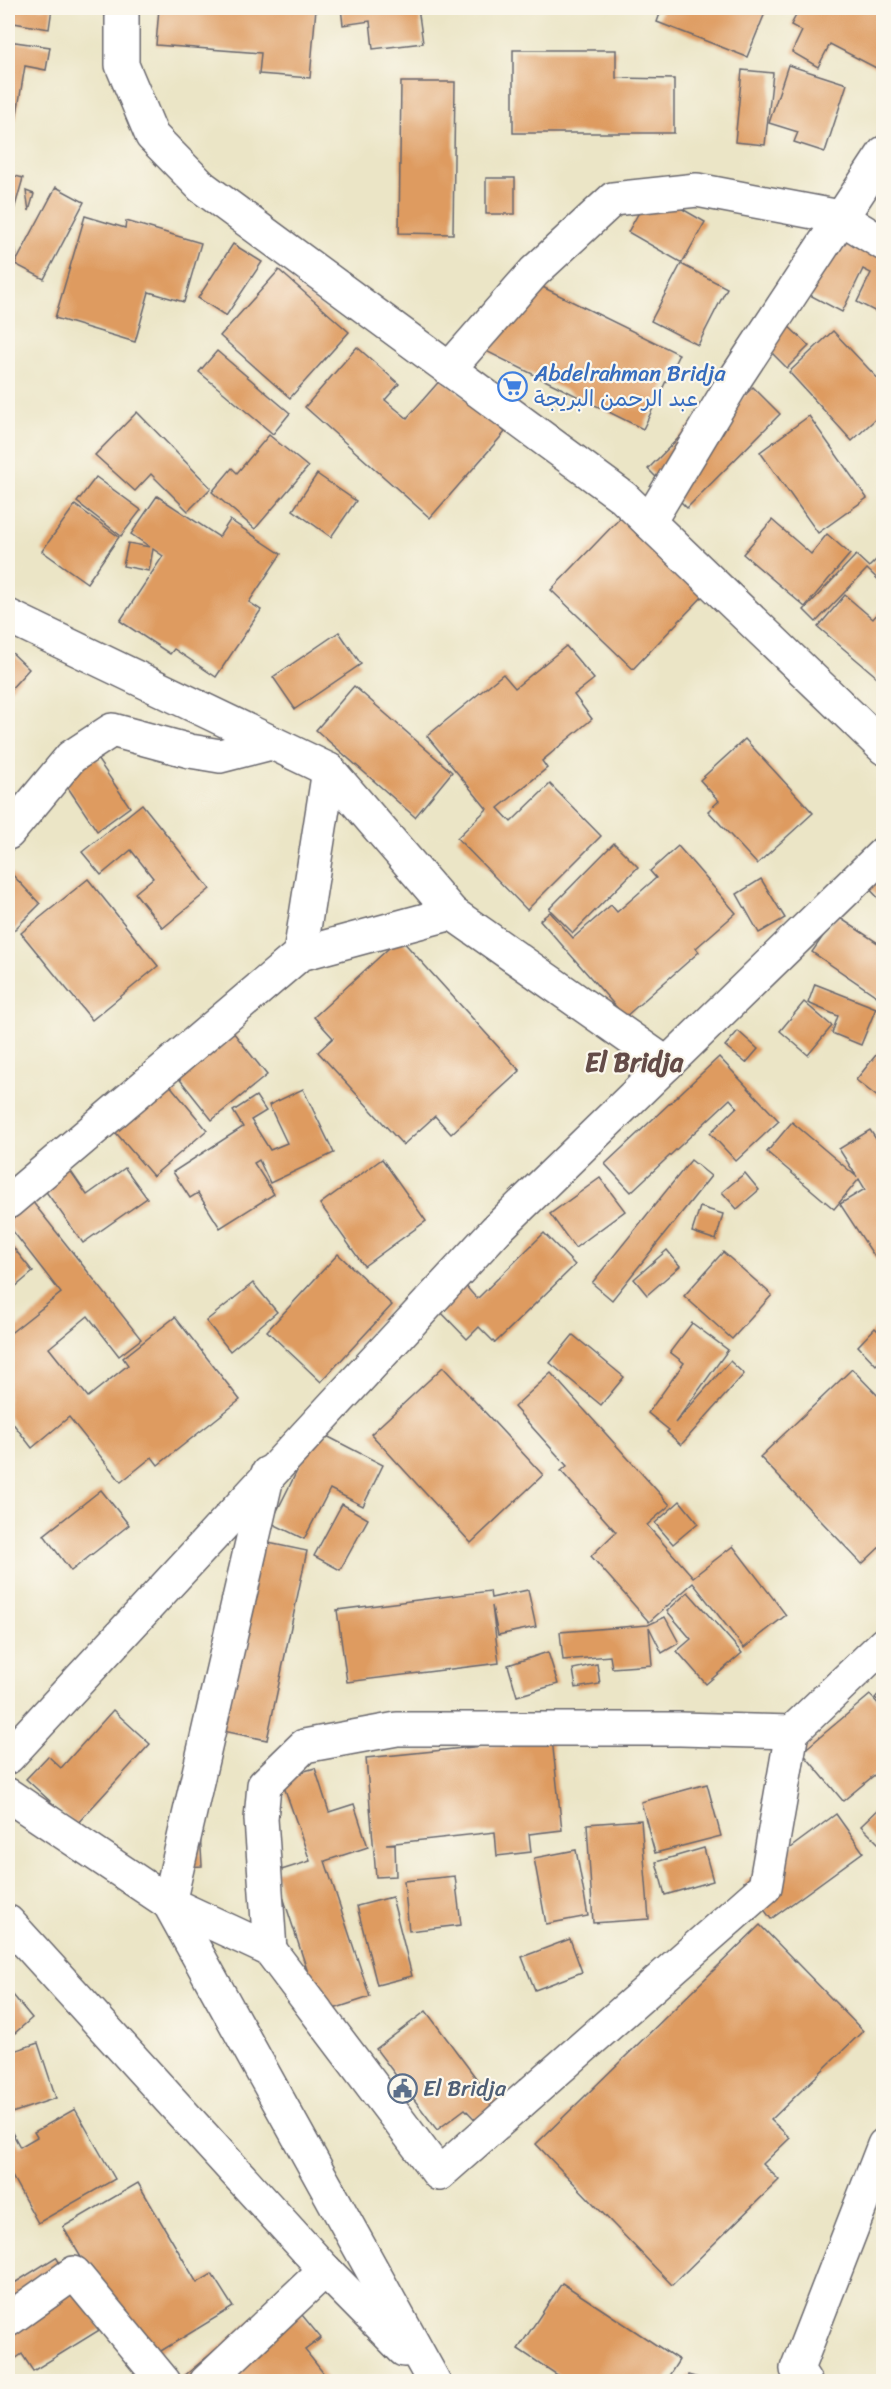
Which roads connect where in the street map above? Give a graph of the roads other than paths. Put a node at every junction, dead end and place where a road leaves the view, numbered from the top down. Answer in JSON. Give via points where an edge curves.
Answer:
{"nodes":[{"id":1,"x":122,"y":8,"type":"edge"},
{"id":2,"x":884,"y":153,"type":"edge"},
{"id":3,"x":840,"y":217,"type":"junction"},
{"id":4,"x":884,"y":244,"type":"edge"},
{"id":5,"x":449,"y":369,"type":"junction"},
{"id":6,"x":649,"y":522,"type":"junction"},
{"id":7,"x":8,"y":616,"type":"edge"},
{"id":8,"x":271,"y":743,"type":"junction"},
{"id":9,"x":884,"y":748,"type":"edge"},
{"id":10,"x":329,"y":770,"type":"junction"},
{"id":11,"x":8,"y":832,"type":"edge"},
{"id":12,"x":884,"y":853,"type":"edge"},
{"id":13,"x":452,"y":913,"type":"junction"},
{"id":14,"x":300,"y":954,"type":"junction"},
{"id":15,"x":667,"y":1064,"type":"junction"},
{"id":16,"x":8,"y":1202,"type":"edge"},
{"id":17,"x":268,"y":1473,"type":"junction"},
{"id":18,"x":884,"y":1644,"type":"edge"},
{"id":19,"x":792,"y":1732,"type":"junction"},
{"id":20,"x":8,"y":1757,"type":"edge"},
{"id":21,"x":8,"y":1795,"type":"edge"},
{"id":22,"x":169,"y":1903,"type":"junction"},
{"id":23,"x":8,"y":1922,"type":"edge"},
{"id":24,"x":270,"y":1950,"type":"junction"},
{"id":25,"x":884,"y":2145,"type":"edge"},
{"id":26,"x":325,"y":2270,"type":"junction"},
{"id":27,"x":8,"y":2320,"type":"edge"},
{"id":28,"x":434,"y":2381,"type":"edge"},
{"id":29,"x":164,"y":2382,"type":"edge"},
{"id":30,"x":206,"y":2382,"type":"edge"},
{"id":31,"x":805,"y":2382,"type":"edge"}],
"edges":[{"from":1,"to":5,"type":"street","via":[[122,64],[152,136],[202,187]]},
{"from":2,"to":3,"type":"street"},
{"from":3,"to":4,"type":"street"},
{"from":3,"to":5,"type":"street","via":[[697,190],[614,199],[534,272]]},
{"from":3,"to":6,"type":"street","via":[[735,379]]},
{"from":5,"to":6,"type":"street","via":[[623,497]]},
{"from":6,"to":9,"type":"street"},
{"from":7,"to":8,"type":"street"},
{"from":8,"to":10,"type":"street"},
{"from":8,"to":11,"type":"street","via":[[220,756],[112,730],[71,757]]},
{"from":10,"to":13,"type":"street"},
{"from":10,"to":14,"type":"street"},
{"from":12,"to":15,"type":"street"},
{"from":13,"to":14,"type":"street"},
{"from":13,"to":15,"type":"street"},
{"from":14,"to":16,"type":"street"},
{"from":15,"to":17,"type":"street","via":[[496,1230]]},
{"from":17,"to":20,"type":"street"},
{"from":17,"to":22,"type":"street"},
{"from":18,"to":19,"type":"street"},
{"from":19,"to":24,"type":"street","via":[[397,1729],[304,1746],[264,1785],[261,1819]]},
{"from":19,"to":24,"type":"street","via":[[765,1887],[439,2174]]},
{"from":21,"to":22,"type":"street"},
{"from":22,"to":24,"type":"street"},
{"from":22,"to":28,"type":"street"},
{"from":23,"to":26,"type":"street"},
{"from":25,"to":31,"type":"street","via":[[797,2369]]},
{"from":26,"to":28,"type":"street"},
{"from":26,"to":30,"type":"street"},
{"from":27,"to":29,"type":"street","via":[[74,2273]]}]}
